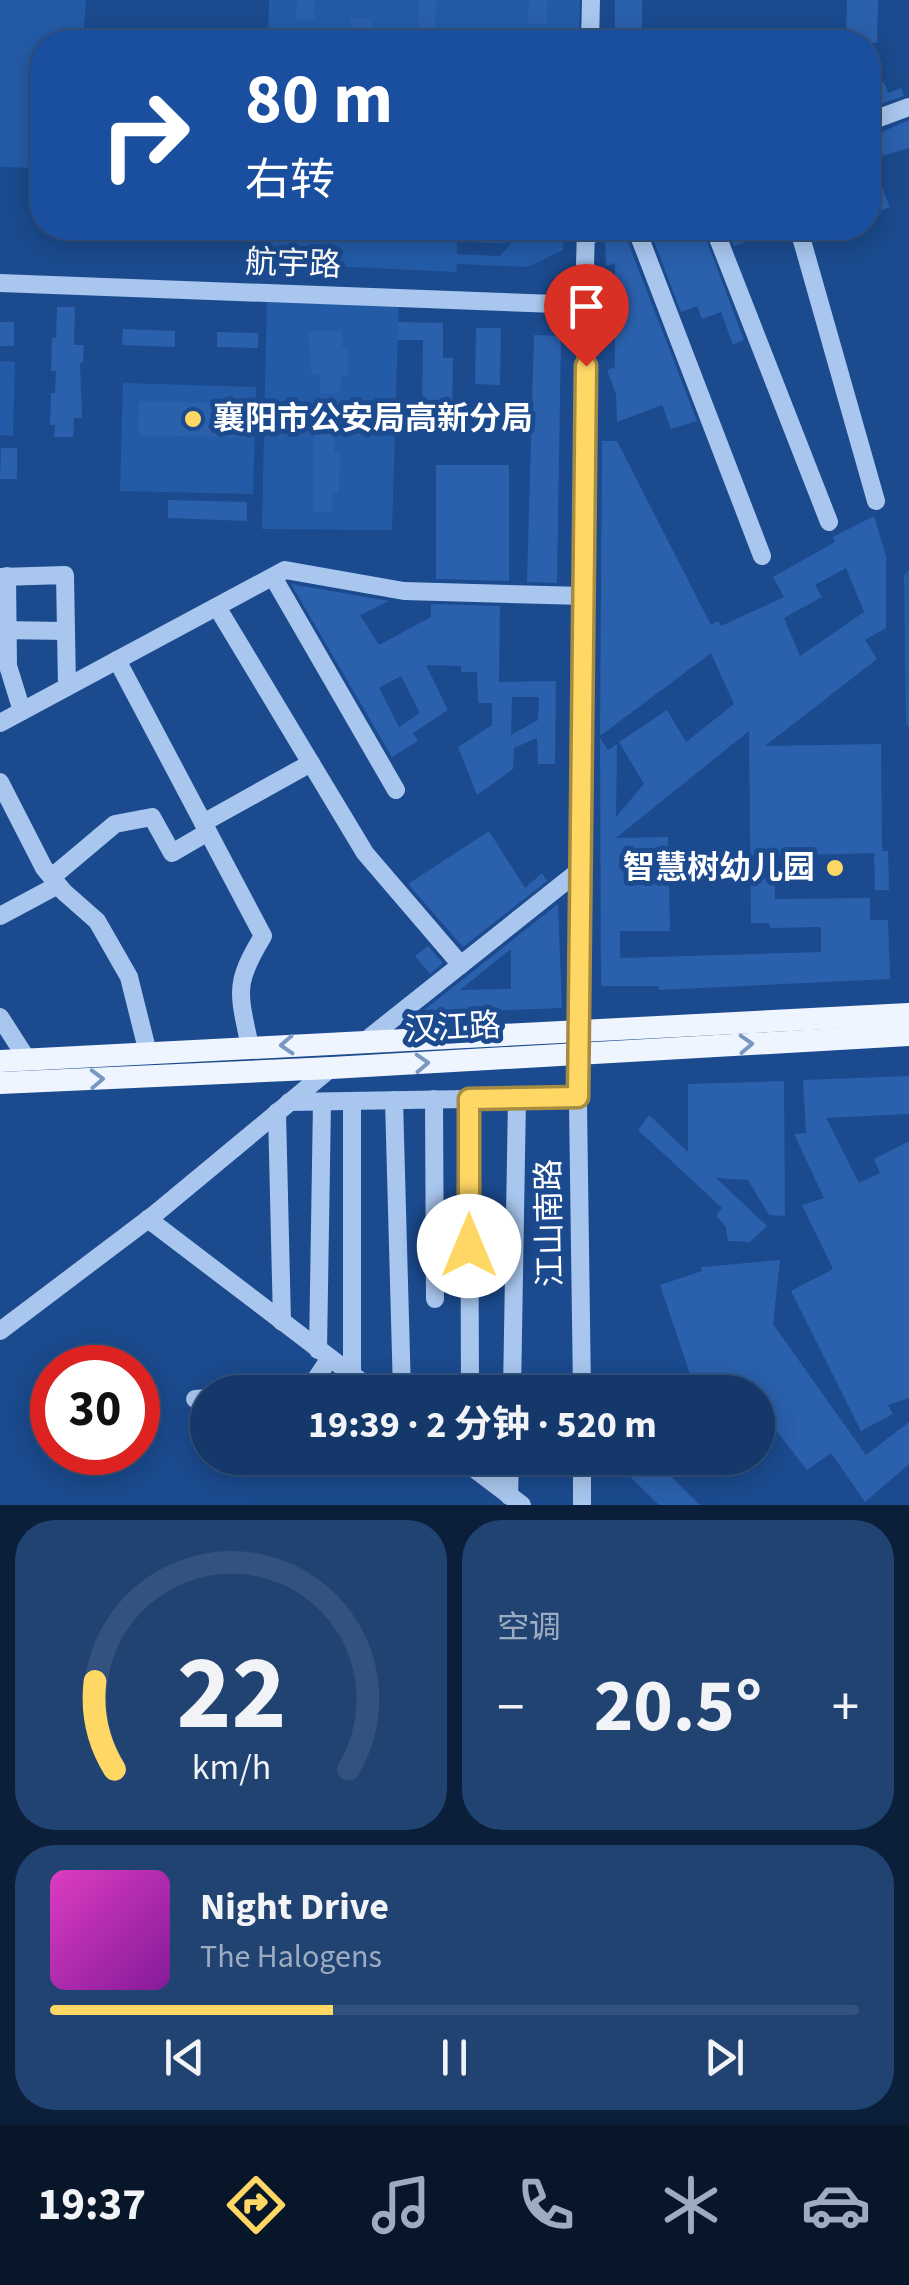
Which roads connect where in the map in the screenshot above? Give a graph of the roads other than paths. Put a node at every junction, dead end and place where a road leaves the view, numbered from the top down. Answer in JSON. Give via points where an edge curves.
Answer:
{"nodes":[{"id":1,"x":591,"y":0,"type":"edge"},
{"id":2,"x":590,"y":30,"type":"edge"},
{"id":3,"x":909,"y":107,"type":"edge"},
{"id":4,"x":880,"y":118,"type":"edge"},
{"id":5,"x":585,"y":240,"type":"edge"},
{"id":6,"x":641,"y":240,"type":"edge"},
{"id":7,"x":719,"y":240,"type":"edge"},
{"id":8,"x":802,"y":240,"type":"edge"},
{"id":9,"x":0,"y":283,"type":"edge"},
{"id":10,"x":584,"y":305,"type":"junction"},
{"id":11,"x":876,"y":500,"type":"dead end"},
{"id":12,"x":829,"y":522,"type":"dead end"},
{"id":13,"x":762,"y":556,"type":"dead end"},
{"id":14,"x":4,"y":576,"type":"edge"},
{"id":15,"x":272,"y":577,"type":"junction"},
{"id":16,"x":584,"y":596,"type":"junction"},
{"id":17,"x":217,"y":606,"type":"junction"},
{"id":18,"x":4,"y":630,"type":"edge"},
{"id":19,"x":66,"y":631,"type":"junction"},
{"id":20,"x":117,"y":660,"type":"junction"},
{"id":21,"x":67,"y":687,"type":"junction"},
{"id":22,"x":22,"y":711,"type":"junction"},
{"id":23,"x":0,"y":723,"type":"edge"},
{"id":24,"x":310,"y":762,"type":"junction"},
{"id":25,"x":0,"y":782,"type":"edge"},
{"id":26,"x":396,"y":790,"type":"dead end"},
{"id":27,"x":206,"y":827,"type":"junction"},
{"id":28,"x":580,"y":870,"type":"junction"},
{"id":29,"x":55,"y":881,"type":"junction"},
{"id":30,"x":0,"y":916,"type":"edge"},
{"id":31,"x":461,"y":965,"type":"junction"},
{"id":32,"x":909,"y":1014,"type":"edge"},
{"id":33,"x":0,"y":1017,"type":"edge"},
{"id":34,"x":909,"y":1034,"type":"edge"},
{"id":35,"x":365,"y":1041,"type":"junction"},
{"id":36,"x":577,"y":1042,"type":"junction"},
{"id":37,"x":250,"y":1047,"type":"junction"},
{"id":38,"x":148,"y":1053,"type":"junction"},
{"id":39,"x":27,"y":1059,"type":"junction"},
{"id":40,"x":0,"y":1061,"type":"edge"},
{"id":41,"x":331,"y":1068,"type":"junction"},
{"id":42,"x":0,"y":1083,"type":"edge"},
{"id":43,"x":578,"y":1097,"type":"junction"},
{"id":44,"x":517,"y":1098,"type":"junction"},
{"id":45,"x":469,"y":1099,"type":"junction"},
{"id":46,"x":394,"y":1100,"type":"junction"},
{"id":47,"x":434,"y":1100,"type":"junction"},
{"id":48,"x":352,"y":1101,"type":"junction"},
{"id":49,"x":322,"y":1102,"type":"junction"},
{"id":50,"x":283,"y":1107,"type":"junction"},
{"id":51,"x":148,"y":1219,"type":"junction"},
{"id":52,"x":434,"y":1299,"type":"dead end"},
{"id":53,"x":282,"y":1322,"type":"junction"},
{"id":54,"x":0,"y":1331,"type":"edge"},
{"id":55,"x":324,"y":1354,"type":"junction"},
{"id":56,"x":315,"y":1375,"type":"edge"},
{"id":57,"x":352,"y":1375,"type":"joint"},
{"id":58,"x":402,"y":1375,"type":"edge"},
{"id":59,"x":470,"y":1375,"type":"edge"},
{"id":60,"x":512,"y":1375,"type":"edge"},
{"id":61,"x":582,"y":1375,"type":"edge"},
{"id":62,"x":485,"y":1475,"type":"edge"},
{"id":63,"x":512,"y":1475,"type":"edge"},
{"id":64,"x":582,"y":1475,"type":"edge"},
{"id":65,"x":516,"y":1500,"type":"edge"},
{"id":66,"x":582,"y":1505,"type":"edge"}],
"edges":[{"from":1,"to":2,"type":"street"},
{"from":3,"to":4,"type":"street"},
{"from":5,"to":10,"type":"street","name":"江山南路"},
{"from":6,"to":13,"type":"street"},
{"from":7,"to":12,"type":"street"},
{"from":8,"to":11,"type":"street"},
{"from":9,"to":10,"type":"street","name":"航宇路"},
{"from":10,"to":16,"type":"street","name":"江山南路"},
{"from":14,"to":18,"type":"street"},
{"from":14,"to":19,"type":"street","via":[[65,575]]},
{"from":15,"to":16,"type":"street","via":[[286,570],[404,591]]},
{"from":15,"to":17,"type":"street"},
{"from":15,"to":26,"type":"street"},
{"from":16,"to":28,"type":"street","name":"江山南路"},
{"from":17,"to":20,"type":"street"},
{"from":17,"to":24,"type":"street"},
{"from":18,"to":19,"type":"street"},
{"from":18,"to":22,"type":"street"},
{"from":19,"to":21,"type":"street"},
{"from":20,"to":21,"type":"street"},
{"from":20,"to":27,"type":"street"},
{"from":21,"to":22,"type":"street"},
{"from":22,"to":23,"type":"street"},
{"from":24,"to":27,"type":"street"},
{"from":24,"to":31,"type":"street","via":[[365,853]]},
{"from":25,"to":29,"type":"street"},
{"from":27,"to":29,"type":"street","via":[[172,854],[152,817],[115,824]]},
{"from":27,"to":37,"type":"street","via":[[264,936],[241,974]]},
{"from":28,"to":31,"type":"street"},
{"from":28,"to":36,"type":"street","name":"江山南路"},
{"from":29,"to":30,"type":"street"},
{"from":29,"to":38,"type":"street","via":[[97,921],[129,977]]},
{"from":31,"to":35,"type":"street"},
{"from":32,"to":36,"type":"main road","name":"汉江路"},
{"from":33,"to":39,"type":"street"},
{"from":36,"to":34,"type":"main road","name":"汉江路","one_way":true},
{"from":35,"to":36,"type":"main road","name":"汉江路"},
{"from":35,"to":37,"type":"main road","name":"汉江路","one_way":true},
{"from":41,"to":36,"type":"main road","name":"汉江路","one_way":true},
{"from":36,"to":43,"type":"street","name":"江山南路"},
{"from":37,"to":38,"type":"main road","name":"汉江路"},
{"from":38,"to":39,"type":"main road","name":"汉江路"},
{"from":39,"to":40,"type":"main road","name":"汉江路"},
{"from":42,"to":41,"type":"main road","name":"汉江路","one_way":true},
{"from":41,"to":50,"type":"street"},
{"from":43,"to":44,"type":"street"},
{"from":43,"to":61,"type":"street","name":"江山南路"},
{"from":44,"to":45,"type":"street"},
{"from":44,"to":60,"type":"street"},
{"from":45,"to":47,"type":"street"},
{"from":45,"to":59,"type":"street"},
{"from":46,"to":47,"type":"street"},
{"from":46,"to":48,"type":"street"},
{"from":46,"to":58,"type":"street"},
{"from":47,"to":52,"type":"street"},
{"from":48,"to":49,"type":"street"},
{"from":48,"to":57,"type":"street"},
{"from":49,"to":50,"type":"street"},
{"from":49,"to":55,"type":"street"},
{"from":50,"to":51,"type":"street"},
{"from":50,"to":53,"type":"street"},
{"from":51,"to":53,"type":"street"},
{"from":51,"to":54,"type":"street"},
{"from":53,"to":55,"type":"street"},
{"from":55,"to":56,"type":"street"},
{"from":55,"to":57,"type":"street"},
{"from":62,"to":65,"type":"street"},
{"from":63,"to":65,"type":"street"},
{"from":64,"to":66,"type":"street"}]}
